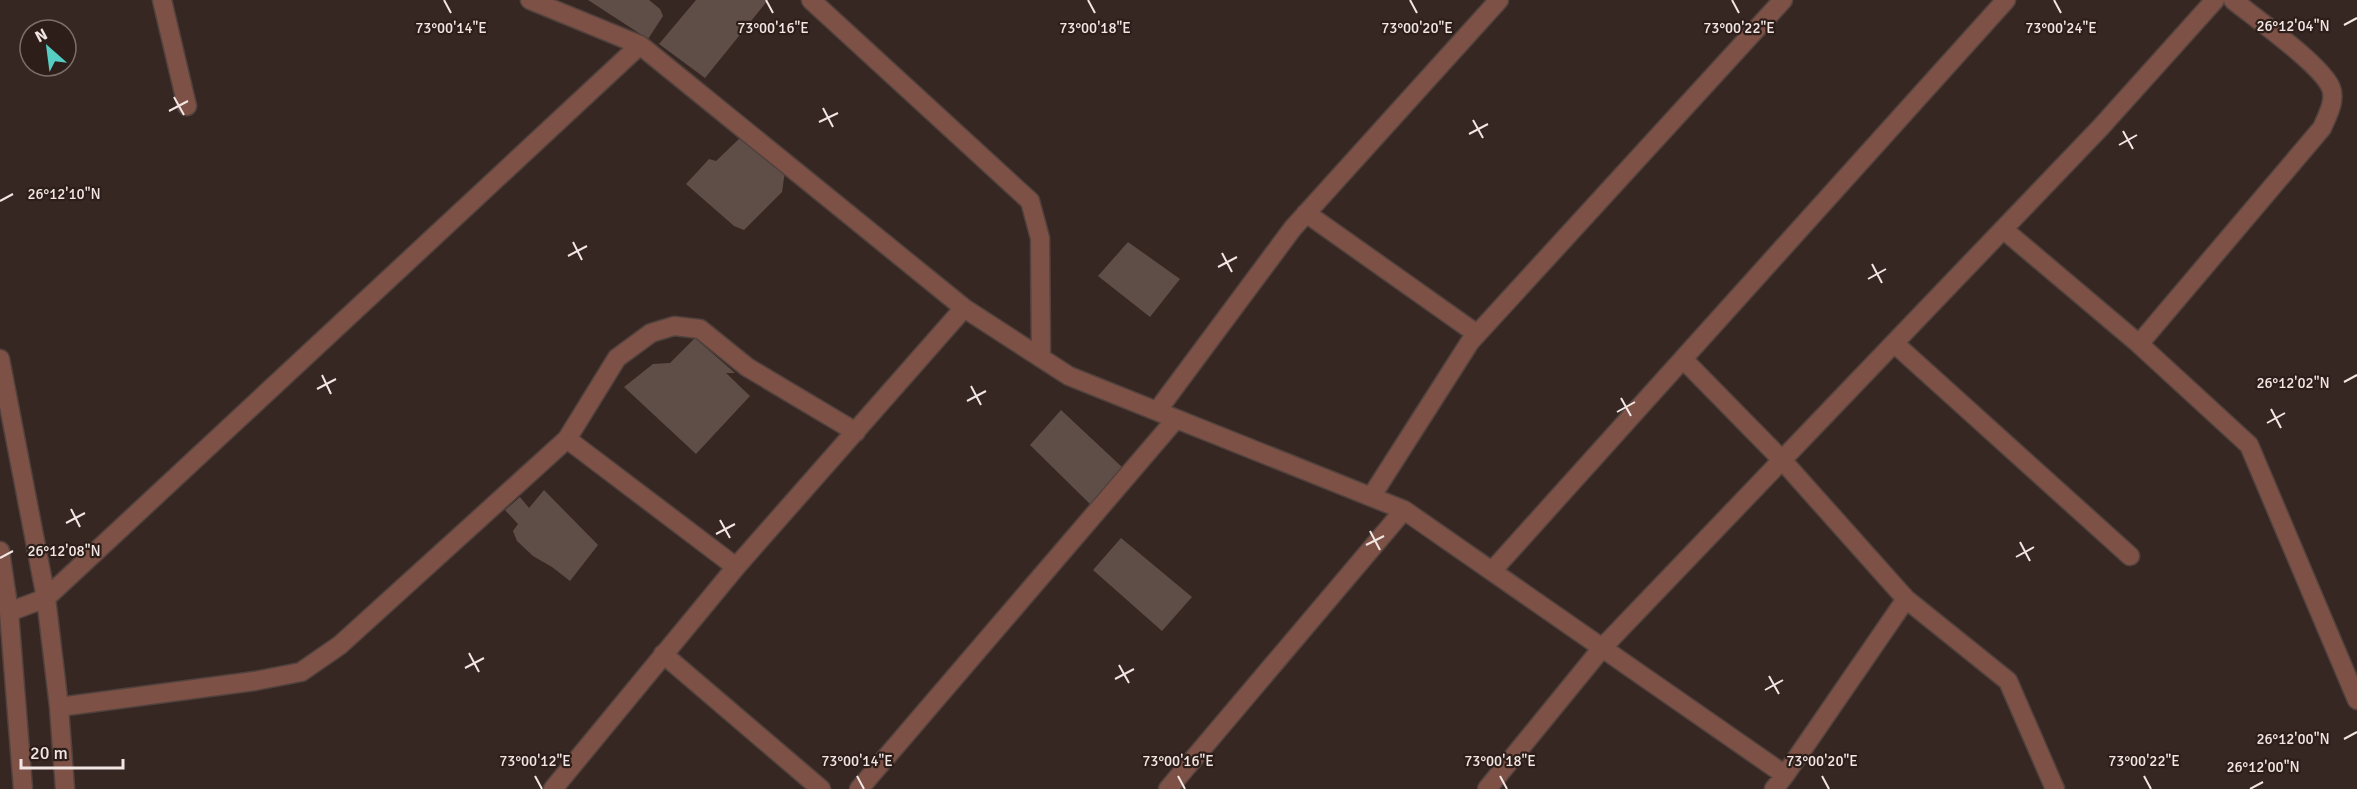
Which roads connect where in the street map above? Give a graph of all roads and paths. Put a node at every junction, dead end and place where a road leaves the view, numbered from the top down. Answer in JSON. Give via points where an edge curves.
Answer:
{"nodes":[{"id":1,"x":162,"y":0,"type":"edge"},
{"id":2,"x":530,"y":0,"type":"edge"},
{"id":3,"x":811,"y":0,"type":"edge"},
{"id":4,"x":1499,"y":0,"type":"edge"},
{"id":5,"x":1783,"y":0,"type":"edge"},
{"id":6,"x":2006,"y":0,"type":"edge"},
{"id":7,"x":2215,"y":0,"type":"edge"},
{"id":8,"x":2240,"y":2,"type":"edge"},
{"id":9,"x":640,"y":45,"type":"junction"},
{"id":10,"x":188,"y":106,"type":"dead end"},
{"id":11,"x":1306,"y":213,"type":"junction"},
{"id":12,"x":2003,"y":229,"type":"junction"},
{"id":13,"x":964,"y":308,"type":"junction"},
{"id":14,"x":1477,"y":334,"type":"junction"},
{"id":15,"x":1894,"y":343,"type":"junction"},
{"id":16,"x":2139,"y":344,"type":"junction"},
{"id":17,"x":1041,"y":358,"type":"junction"},
{"id":18,"x":0,"y":359,"type":"edge"},
{"id":19,"x":1683,"y":359,"type":"junction"},
{"id":20,"x":1157,"y":411,"type":"junction"},
{"id":21,"x":1176,"y":419,"type":"junction"},
{"id":22,"x":856,"y":432,"type":"junction"},
{"id":23,"x":567,"y":439,"type":"junction"},
{"id":24,"x":1782,"y":460,"type":"junction"},
{"id":25,"x":1371,"y":497,"type":"junction"},
{"id":26,"x":1404,"y":510,"type":"junction"},
{"id":27,"x":0,"y":551,"type":"edge"},
{"id":28,"x":2130,"y":556,"type":"dead end"},
{"id":29,"x":736,"y":567,"type":"junction"},
{"id":30,"x":1492,"y":571,"type":"junction"},
{"id":31,"x":46,"y":598,"type":"junction"},
{"id":32,"x":1906,"y":599,"type":"junction"},
{"id":33,"x":9,"y":612,"type":"junction"},
{"id":34,"x":1602,"y":648,"type":"junction"},
{"id":35,"x":663,"y":654,"type":"junction"},
{"id":36,"x":2357,"y":700,"type":"edge"},
{"id":37,"x":59,"y":707,"type":"junction"},
{"id":38,"x":1779,"y":782,"type":"edge"},
{"id":39,"x":23,"y":789,"type":"edge"},
{"id":40,"x":65,"y":789,"type":"edge"},
{"id":41,"x":553,"y":789,"type":"edge"},
{"id":42,"x":821,"y":789,"type":"edge"},
{"id":43,"x":859,"y":789,"type":"edge"},
{"id":44,"x":1168,"y":789,"type":"edge"},
{"id":45,"x":1487,"y":789,"type":"edge"},
{"id":46,"x":2055,"y":789,"type":"edge"}],
"edges":[{"from":1,"to":10,"type":"street"},
{"from":2,"to":9,"type":"street"},
{"from":3,"to":17,"type":"street","via":[[1029,201],[1040,238]]},
{"from":4,"to":11,"type":"street"},
{"from":5,"to":14,"type":"street"},
{"from":6,"to":19,"type":"street"},
{"from":7,"to":12,"type":"street"},
{"from":8,"to":16,"type":"street","via":[[2321,71],[2332,89],[2331,106],[2322,128]]},
{"from":9,"to":13,"type":"street"},
{"from":9,"to":31,"type":"street"},
{"from":11,"to":14,"type":"street"},
{"from":11,"to":20,"type":"street"},
{"from":12,"to":15,"type":"street"},
{"from":12,"to":16,"type":"street"},
{"from":13,"to":17,"type":"street"},
{"from":13,"to":22,"type":"street"},
{"from":14,"to":25,"type":"street"},
{"from":15,"to":24,"type":"street"},
{"from":15,"to":28,"type":"street"},
{"from":16,"to":36,"type":"street","via":[[2249,445]]},
{"from":17,"to":20,"type":"street","via":[[1069,376]]},
{"from":18,"to":31,"type":"street"},
{"from":19,"to":24,"type":"street"},
{"from":19,"to":30,"type":"street"},
{"from":20,"to":21,"type":"street"},
{"from":21,"to":25,"type":"street"},
{"from":21,"to":43,"type":"street"},
{"from":22,"to":23,"type":"street","via":[[747,367],[700,329],[674,326],[651,333],[617,358]]},
{"from":22,"to":29,"type":"street"},
{"from":23,"to":29,"type":"street"},
{"from":23,"to":37,"type":"street","via":[[340,645],[301,672]]},
{"from":24,"to":32,"type":"street"},
{"from":24,"to":34,"type":"street"},
{"from":25,"to":26,"type":"street"},
{"from":26,"to":30,"type":"street"},
{"from":26,"to":44,"type":"street"},
{"from":27,"to":33,"type":"street"},
{"from":29,"to":35,"type":"street"},
{"from":30,"to":34,"type":"street"},
{"from":31,"to":33,"type":"street"},
{"from":31,"to":37,"type":"street"},
{"from":32,"to":38,"type":"street"},
{"from":32,"to":46,"type":"street","via":[[2008,681]]},
{"from":33,"to":39,"type":"street"},
{"from":34,"to":38,"type":"street"},
{"from":34,"to":45,"type":"street"},
{"from":35,"to":41,"type":"street"},
{"from":35,"to":42,"type":"street"},
{"from":37,"to":40,"type":"street"}]}
